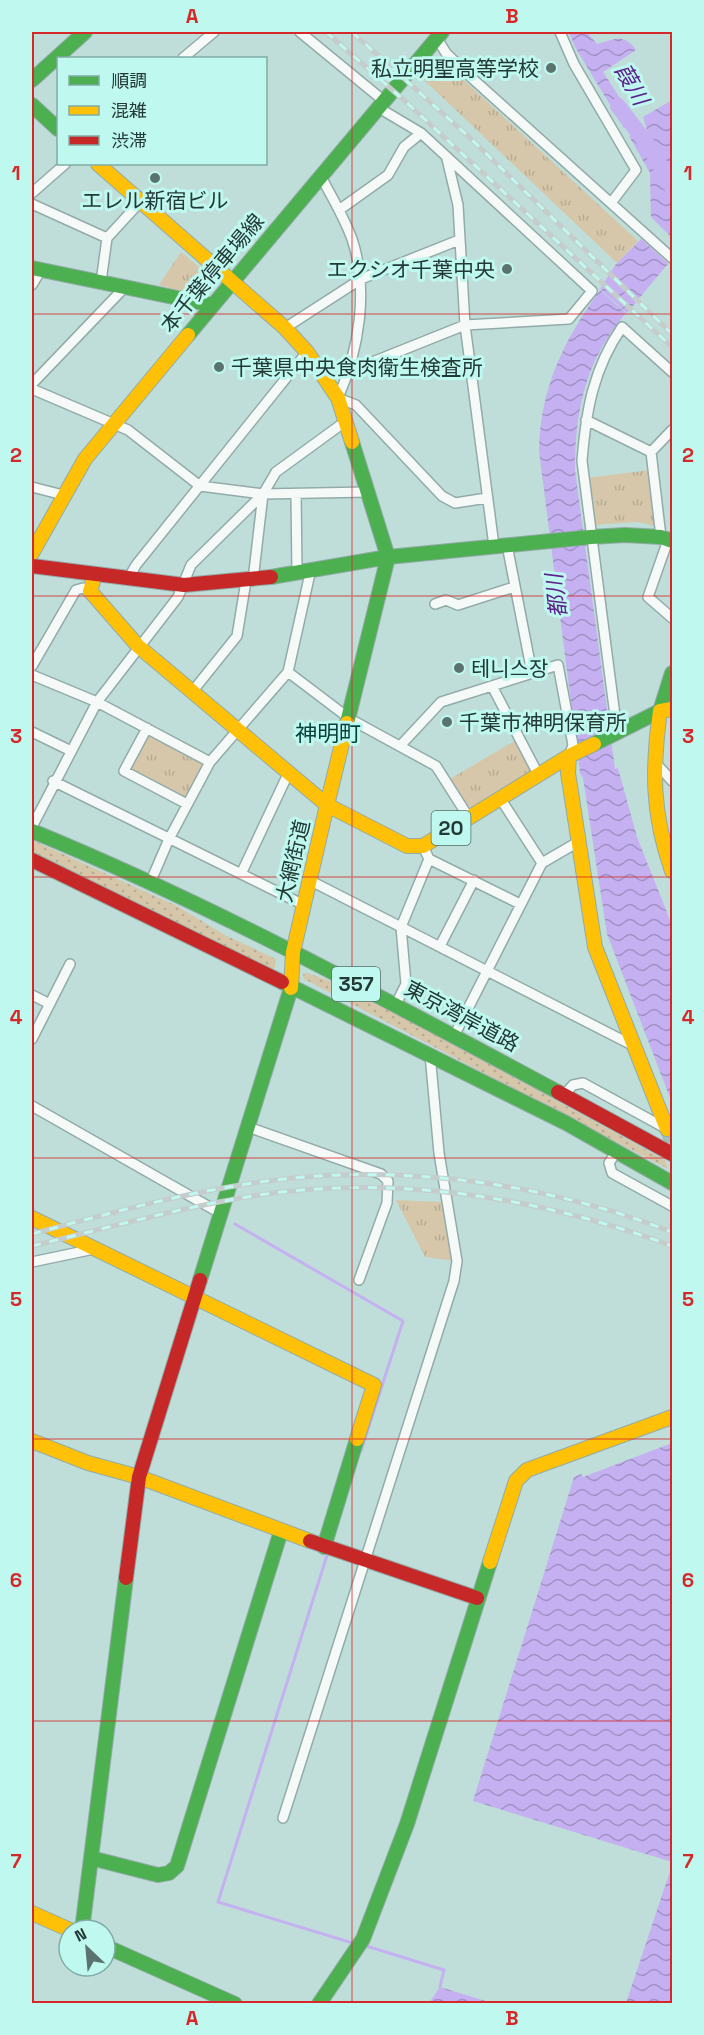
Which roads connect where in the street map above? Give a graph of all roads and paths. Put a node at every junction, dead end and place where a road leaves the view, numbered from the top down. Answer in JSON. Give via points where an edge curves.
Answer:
{"nodes":[{"id":1,"x":85,"y":32,"type":"edge"},
{"id":2,"x":214,"y":32,"type":"edge"},
{"id":3,"x":300,"y":32,"type":"edge"},
{"id":4,"x":560,"y":32,"type":"edge"},
{"id":5,"x":436,"y":33,"type":"edge"},
{"id":6,"x":57,"y":57,"type":"edge"},
{"id":7,"x":57,"y":57,"type":"edge"},
{"id":8,"x":184,"y":57,"type":"edge"},
{"id":9,"x":32,"y":80,"type":"edge"},
{"id":10,"x":32,"y":105,"type":"edge"},
{"id":11,"x":381,"y":105,"type":"junction"},
{"id":12,"x":57,"y":128,"type":"edge"},
{"id":13,"x":421,"y":133,"type":"junction"},
{"id":14,"x":447,"y":159,"type":"junction"},
{"id":15,"x":65,"y":165,"type":"edge"},
{"id":16,"x":99,"y":165,"type":"edge"},
{"id":17,"x":321,"y":177,"type":"junction"},
{"id":18,"x":32,"y":193,"type":"edge"},
{"id":19,"x":141,"y":201,"type":"junction"},
{"id":20,"x":611,"y":203,"type":"junction"},
{"id":21,"x":32,"y":204,"type":"edge"},
{"id":22,"x":339,"y":210,"type":"junction"},
{"id":23,"x":107,"y":238,"type":"junction"},
{"id":24,"x":459,"y":240,"type":"junction"},
{"id":25,"x":672,"y":258,"type":"edge"},
{"id":26,"x":36,"y":269,"type":"edge"},
{"id":27,"x":361,"y":279,"type":"junction"},
{"id":28,"x":101,"y":282,"type":"junction"},
{"id":29,"x":231,"y":283,"type":"junction"},
{"id":30,"x":32,"y":285,"type":"edge"},
{"id":31,"x":125,"y":287,"type":"junction"},
{"id":32,"x":212,"y":305,"type":"junction"},
{"id":33,"x":465,"y":326,"type":"junction"},
{"id":34,"x":285,"y":328,"type":"junction"},
{"id":35,"x":307,"y":352,"type":"junction"},
{"id":36,"x":350,"y":371,"type":"junction"},
{"id":37,"x":672,"y":372,"type":"edge"},
{"id":38,"x":32,"y":387,"type":"edge"},
{"id":39,"x":338,"y":398,"type":"junction"},
{"id":40,"x":586,"y":420,"type":"junction"},
{"id":41,"x":346,"y":421,"type":"junction"},
{"id":42,"x":114,"y":423,"type":"junction"},
{"id":43,"x":672,"y":430,"type":"edge"},
{"id":44,"x":651,"y":452,"type":"junction"},
{"id":45,"x":201,"y":486,"type":"junction"},
{"id":46,"x":32,"y":487,"type":"edge"},
{"id":47,"x":368,"y":492,"type":"junction"},
{"id":48,"x":263,"y":494,"type":"junction"},
{"id":49,"x":296,"y":494,"type":"junction"},
{"id":50,"x":63,"y":495,"type":"junction"},
{"id":51,"x":487,"y":498,"type":"junction"},
{"id":52,"x":591,"y":537,"type":"junction"},
{"id":53,"x":667,"y":540,"type":"edge"},
{"id":54,"x":500,"y":545,"type":"junction"},
{"id":55,"x":32,"y":553,"type":"edge"},
{"id":56,"x":388,"y":557,"type":"junction"},
{"id":57,"x":32,"y":566,"type":"edge"},
{"id":58,"x":304,"y":571,"type":"junction"},
{"id":59,"x":95,"y":575,"type":"junction"},
{"id":60,"x":128,"y":579,"type":"junction"},
{"id":61,"x":249,"y":580,"type":"junction"},
{"id":62,"x":184,"y":585,"type":"junction"},
{"id":63,"x":514,"y":587,"type":"junction"},
{"id":64,"x":90,"y":591,"type":"junction"},
{"id":65,"x":435,"y":604,"type":"dead end"},
{"id":66,"x":672,"y":618,"type":"edge"},
{"id":67,"x":138,"y":646,"type":"junction"},
{"id":68,"x":32,"y":666,"type":"edge"},
{"id":69,"x":288,"y":672,"type":"junction"},
{"id":70,"x":532,"y":673,"type":"junction"},
{"id":71,"x":672,"y":673,"type":"edge"},
{"id":72,"x":32,"y":675,"type":"edge"},
{"id":73,"x":492,"y":686,"type":"junction"},
{"id":74,"x":192,"y":692,"type":"junction"},
{"id":75,"x":97,"y":702,"type":"junction"},
{"id":76,"x":666,"y":710,"type":"edge"},
{"id":77,"x":350,"y":718,"type":"junction"},
{"id":78,"x":147,"y":728,"type":"junction"},
{"id":79,"x":236,"y":731,"type":"junction"},
{"id":80,"x":617,"y":731,"type":"junction"},
{"id":81,"x":32,"y":732,"type":"edge"},
{"id":82,"x":400,"y":746,"type":"junction"},
{"id":83,"x":69,"y":750,"type":"junction"},
{"id":84,"x":570,"y":756,"type":"junction"},
{"id":85,"x":653,"y":759,"type":"junction"},
{"id":86,"x":210,"y":762,"type":"junction"},
{"id":87,"x":288,"y":774,"type":"junction"},
{"id":88,"x":538,"y":774,"type":"junction"},
{"id":89,"x":672,"y":781,"type":"edge"},
{"id":90,"x":53,"y":782,"type":"junction"},
{"id":91,"x":500,"y":798,"type":"junction"},
{"id":92,"x":187,"y":804,"type":"junction"},
{"id":93,"x":327,"y":806,"type":"junction"},
{"id":94,"x":469,"y":818,"type":"junction"},
{"id":95,"x":32,"y":829,"type":"edge"},
{"id":96,"x":169,"y":839,"type":"junction"},
{"id":97,"x":578,"y":842,"type":"junction"},
{"id":98,"x":423,"y":846,"type":"junction"},
{"id":99,"x":429,"y":859,"type":"junction"},
{"id":100,"x":32,"y":860,"type":"edge"},
{"id":101,"x":542,"y":863,"type":"junction"},
{"id":102,"x":672,"y":872,"type":"edge"},
{"id":103,"x":241,"y":874,"type":"junction"},
{"id":104,"x":309,"y":880,"type":"junction"},
{"id":105,"x":474,"y":880,"type":"junction"},
{"id":106,"x":150,"y":883,"type":"junction"},
{"id":107,"x":304,"y":904,"type":"junction"},
{"id":108,"x":520,"y":904,"type":"junction"},
{"id":109,"x":402,"y":927,"type":"junction"},
{"id":110,"x":440,"y":946,"type":"junction"},
{"id":111,"x":293,"y":952,"type":"junction"},
{"id":112,"x":70,"y":964,"type":"dead end"},
{"id":113,"x":486,"y":971,"type":"junction"},
{"id":114,"x":291,"y":988,"type":"junction"},
{"id":115,"x":32,"y":995,"type":"edge"},
{"id":116,"x":50,"y":1004,"type":"junction"},
{"id":117,"x":396,"y":1004,"type":"junction"},
{"id":118,"x":454,"y":1036,"type":"junction"},
{"id":119,"x":32,"y":1039,"type":"edge"},
{"id":120,"x":633,"y":1045,"type":"junction"},
{"id":121,"x":430,"y":1054,"type":"junction"},
{"id":122,"x":564,"y":1095,"type":"junction"},
{"id":123,"x":32,"y":1106,"type":"edge"},
{"id":124,"x":248,"y":1127,"type":"junction"},
{"id":125,"x":667,"y":1129,"type":"joint"},
{"id":126,"x":617,"y":1151,"type":"junction"},
{"id":127,"x":672,"y":1154,"type":"edge"},
{"id":128,"x":672,"y":1183,"type":"edge"},
{"id":129,"x":672,"y":1206,"type":"edge"},
{"id":130,"x":220,"y":1213,"type":"junction"},
{"id":131,"x":32,"y":1218,"type":"edge"},
{"id":132,"x":95,"y":1248,"type":"junction"},
{"id":133,"x":32,"y":1262,"type":"edge"},
{"id":134,"x":359,"y":1280,"type":"dead end"},
{"id":135,"x":194,"y":1297,"type":"junction"},
{"id":136,"x":672,"y":1416,"type":"edge"},
{"id":137,"x":32,"y":1441,"type":"edge"},
{"id":138,"x":139,"y":1477,"type":"junction"},
{"id":139,"x":281,"y":1531,"type":"junction"},
{"id":140,"x":328,"y":1548,"type":"junction"},
{"id":141,"x":363,"y":1561,"type":"junction"},
{"id":142,"x":477,"y":1598,"type":"junction"},
{"id":143,"x":283,"y":1818,"type":"dead end"},
{"id":144,"x":91,"y":1858,"type":"junction"},
{"id":145,"x":32,"y":1913,"type":"edge"},
{"id":146,"x":84,"y":1918,"type":"edge"},
{"id":147,"x":57,"y":1924,"type":"edge"},
{"id":148,"x":117,"y":1951,"type":"edge"},
{"id":149,"x":235,"y":2004,"type":"edge"},
{"id":150,"x":319,"y":2004,"type":"edge"}],
"edges":[{"from":1,"to":7,"type":"main road"},
{"from":2,"to":8,"type":"street"},
{"from":3,"to":11,"type":"street"},
{"from":4,"to":20,"type":"street","via":[[574,64],[636,170]]},
{"from":5,"to":11,"type":"main road","name":"本千葉停車場線"},
{"from":5,"to":20,"type":"street","via":[[446,53]]},
{"from":6,"to":9,"type":"main road"},
{"from":10,"to":12,"type":"main road"},
{"from":11,"to":13,"type":"street"},
{"from":11,"to":17,"type":"main road","name":"本千葉停車場線"},
{"from":13,"to":14,"type":"street"},
{"from":13,"to":22,"type":"street","via":[[404,147],[388,175]]},
{"from":14,"to":24,"type":"street","via":[[458,205]]},
{"from":14,"to":33,"type":"street","via":[[592,291],[569,319]]},
{"from":15,"to":18,"type":"street"},
{"from":16,"to":19,"type":"main road"},
{"from":17,"to":22,"type":"street"},
{"from":17,"to":29,"type":"main road","name":"本千葉停車場線"},
{"from":19,"to":23,"type":"street"},
{"from":19,"to":29,"type":"main road"},
{"from":20,"to":25,"type":"street"},
{"from":21,"to":23,"type":"street"},
{"from":22,"to":27,"type":"street"},
{"from":23,"to":28,"type":"street"},
{"from":24,"to":27,"type":"street"},
{"from":24,"to":33,"type":"street"},
{"from":26,"to":28,"type":"main road"},
{"from":26,"to":30,"type":"street"},
{"from":27,"to":34,"type":"street"},
{"from":27,"to":36,"type":"street","via":[[357,338]]},
{"from":28,"to":31,"type":"main road"},
{"from":29,"to":32,"type":"main road","name":"本千葉停車場線"},
{"from":29,"to":34,"type":"main road"},
{"from":31,"to":32,"type":"main road"},
{"from":31,"to":38,"type":"street"},
{"from":32,"to":42,"type":"main road","name":"本千葉停車場線"},
{"from":33,"to":36,"type":"street"},
{"from":33,"to":51,"type":"street"},
{"from":34,"to":35,"type":"main road"},
{"from":35,"to":39,"type":"main road"},
{"from":35,"to":45,"type":"street"},
{"from":36,"to":39,"type":"street"},
{"from":37,"to":40,"type":"street","via":[[622,327],[600,364]]},
{"from":38,"to":42,"type":"street"},
{"from":39,"to":41,"type":"main road"},
{"from":39,"to":51,"type":"street","via":[[356,405],[442,496],[456,503]]},
{"from":40,"to":44,"type":"street"},
{"from":40,"to":52,"type":"street","via":[[582,461]]},
{"from":41,"to":47,"type":"main road"},
{"from":41,"to":48,"type":"street","via":[[276,472]]},
{"from":42,"to":45,"type":"street"},
{"from":42,"to":50,"type":"main road","name":"本千葉停車場線"},
{"from":43,"to":44,"type":"street"},
{"from":44,"to":53,"type":"street"},
{"from":45,"to":48,"type":"street"},
{"from":45,"to":60,"type":"street"},
{"from":46,"to":50,"type":"street"},
{"from":47,"to":49,"type":"street"},
{"from":47,"to":56,"type":"main road"},
{"from":48,"to":49,"type":"street"},
{"from":48,"to":61,"type":"street"},
{"from":48,"to":62,"type":"street","via":[[191,565]]},
{"from":49,"to":58,"type":"street"},
{"from":50,"to":55,"type":"main road","name":"本千葉停車場線"},
{"from":51,"to":54,"type":"street"},
{"from":52,"to":53,"type":"main road","via":[[626,535]]},
{"from":52,"to":54,"type":"main road"},
{"from":52,"to":80,"type":"street"},
{"from":53,"to":66,"type":"street","via":[[648,597]]},
{"from":54,"to":56,"type":"main road"},
{"from":54,"to":63,"type":"street"},
{"from":56,"to":58,"type":"main road"},
{"from":56,"to":77,"type":"main road"},
{"from":57,"to":59,"type":"main road"},
{"from":58,"to":61,"type":"main road"},
{"from":58,"to":69,"type":"street"},
{"from":59,"to":60,"type":"main road"},
{"from":59,"to":64,"type":"main road"},
{"from":60,"to":62,"type":"main road"},
{"from":61,"to":62,"type":"main road"},
{"from":61,"to":74,"type":"street","via":[[237,636]]},
{"from":62,"to":67,"type":"street"},
{"from":63,"to":65,"type":"street","via":[[458,605],[446,600]]},
{"from":63,"to":70,"type":"street"},
{"from":64,"to":67,"type":"main road"},
{"from":64,"to":68,"type":"street","via":[[76,591]]},
{"from":67,"to":74,"type":"main road"},
{"from":67,"to":75,"type":"street"},
{"from":69,"to":77,"type":"street"},
{"from":69,"to":79,"type":"street"},
{"from":70,"to":73,"type":"street"},
{"from":70,"to":84,"type":"street","via":[[558,665],[573,745]]},
{"from":71,"to":76,"type":"main road"},
{"from":72,"to":75,"type":"street"},
{"from":73,"to":82,"type":"street","via":[[441,702]]},
{"from":73,"to":88,"type":"street"},
{"from":74,"to":79,"type":"main road"},
{"from":75,"to":78,"type":"street"},
{"from":75,"to":83,"type":"street"},
{"from":76,"to":80,"type":"main road","number":"20"},
{"from":76,"to":85,"type":"main road"},
{"from":77,"to":82,"type":"street"},
{"from":77,"to":93,"type":"main road"},
{"from":78,"to":86,"type":"street"},
{"from":78,"to":92,"type":"street","via":[[124,771]]},
{"from":79,"to":86,"type":"street"},
{"from":79,"to":87,"type":"main road"},
{"from":80,"to":84,"type":"main road","number":"20"},
{"from":81,"to":83,"type":"street"},
{"from":82,"to":94,"type":"street","via":[[436,766]]},
{"from":83,"to":90,"type":"street"},
{"from":84,"to":88,"type":"main road","number":"20"},
{"from":84,"to":97,"type":"main road","via":[[568,773]]},
{"from":85,"to":89,"type":"street"},
{"from":85,"to":102,"type":"main road","via":[[655,814]]},
{"from":86,"to":92,"type":"street"},
{"from":87,"to":93,"type":"main road"},
{"from":87,"to":103,"type":"street"},
{"from":88,"to":91,"type":"main road","number":"20"},
{"from":90,"to":95,"type":"street"},
{"from":90,"to":96,"type":"street"},
{"from":91,"to":94,"type":"main road","number":"20"},
{"from":91,"to":101,"type":"street"},
{"from":92,"to":96,"type":"street"},
{"from":93,"to":98,"type":"main road","name":"大網街道","number":"20","via":[[407,846]]},
{"from":93,"to":104,"type":"main road","name":"大網街道"},
{"from":94,"to":98,"type":"main road","number":"20"},
{"from":95,"to":106,"type":"main road","name":"東京湾岸道路","number":"357"},
{"from":96,"to":103,"type":"street"},
{"from":96,"to":106,"type":"street"},
{"from":97,"to":101,"type":"street"},
{"from":97,"to":120,"type":"main road","via":[[595,946]]},
{"from":98,"to":99,"type":"street"},
{"from":99,"to":105,"type":"street"},
{"from":99,"to":109,"type":"street"},
{"from":100,"to":114,"type":"main road","number":"357"},
{"from":101,"to":108,"type":"street"},
{"from":103,"to":107,"type":"street"},
{"from":104,"to":107,"type":"main road","name":"大網街道"},
{"from":104,"to":109,"type":"street"},
{"from":105,"to":108,"type":"street"},
{"from":105,"to":110,"type":"street"},
{"from":106,"to":111,"type":"main road","name":"東京湾岸道路","number":"357"},
{"from":107,"to":111,"type":"main road","name":"大網街道"},
{"from":108,"to":113,"type":"street"},
{"from":109,"to":110,"type":"street"},
{"from":109,"to":117,"type":"street","via":[[406,984]]},
{"from":110,"to":113,"type":"street"},
{"from":111,"to":114,"type":"main road","name":"大網街道"},
{"from":111,"to":117,"type":"main road","name":"東京湾岸道路","number":"357"},
{"from":112,"to":116,"type":"street"},
{"from":113,"to":118,"type":"street"},
{"from":113,"to":120,"type":"street"},
{"from":114,"to":121,"type":"main road","number":"357"},
{"from":114,"to":124,"type":"main road","name":"大網街道"},
{"from":115,"to":116,"type":"street"},
{"from":116,"to":119,"type":"street"},
{"from":117,"to":118,"type":"main road","name":"東京湾岸道路","number":"357"},
{"from":118,"to":122,"type":"main road","name":"東京湾岸道路","number":"357"},
{"from":120,"to":125,"type":"main road"},
{"from":121,"to":126,"type":"main road","number":"357"},
{"from":121,"to":141,"type":"street","via":[[438,1154],[457,1261],[454,1281]]},
{"from":122,"to":125,"type":"street","via":[[573,1085],[583,1083]]},
{"from":122,"to":127,"type":"main road","name":"東京湾岸道路","number":"357"},
{"from":123,"to":130,"type":"street"},
{"from":124,"to":130,"type":"main road","name":"大網街道"},
{"from":124,"to":134,"type":"street","via":[[381,1174],[387,1181],[387,1203]]},
{"from":126,"to":128,"type":"main road","number":"357"},
{"from":126,"to":129,"type":"street","via":[[609,1163],[612,1173]]},
{"from":130,"to":135,"type":"main road","name":"大網街道"},
{"from":131,"to":132,"type":"main road"},
{"from":132,"to":133,"type":"street"},
{"from":132,"to":135,"type":"main road"},
{"from":135,"to":138,"type":"main road","name":"大網街道"},
{"from":135,"to":140,"type":"main road","via":[[374,1385]]},
{"from":136,"to":142,"type":"main road","via":[[520,1474]]},
{"from":137,"to":138,"type":"main road"},
{"from":138,"to":139,"type":"main road"},
{"from":138,"to":144,"type":"main road","name":"大網街道"},
{"from":139,"to":140,"type":"main road"},
{"from":139,"to":144,"type":"main road","via":[[177,1866],[169,1874],[158,1875]]},
{"from":140,"to":141,"type":"main road"},
{"from":141,"to":142,"type":"main road"},
{"from":141,"to":143,"type":"street"},
{"from":142,"to":150,"type":"main road","via":[[407,1824],[360,1945]]},
{"from":144,"to":146,"type":"main road","name":"大網街道"},
{"from":145,"to":147,"type":"main road"},
{"from":148,"to":149,"type":"main road"}]}
